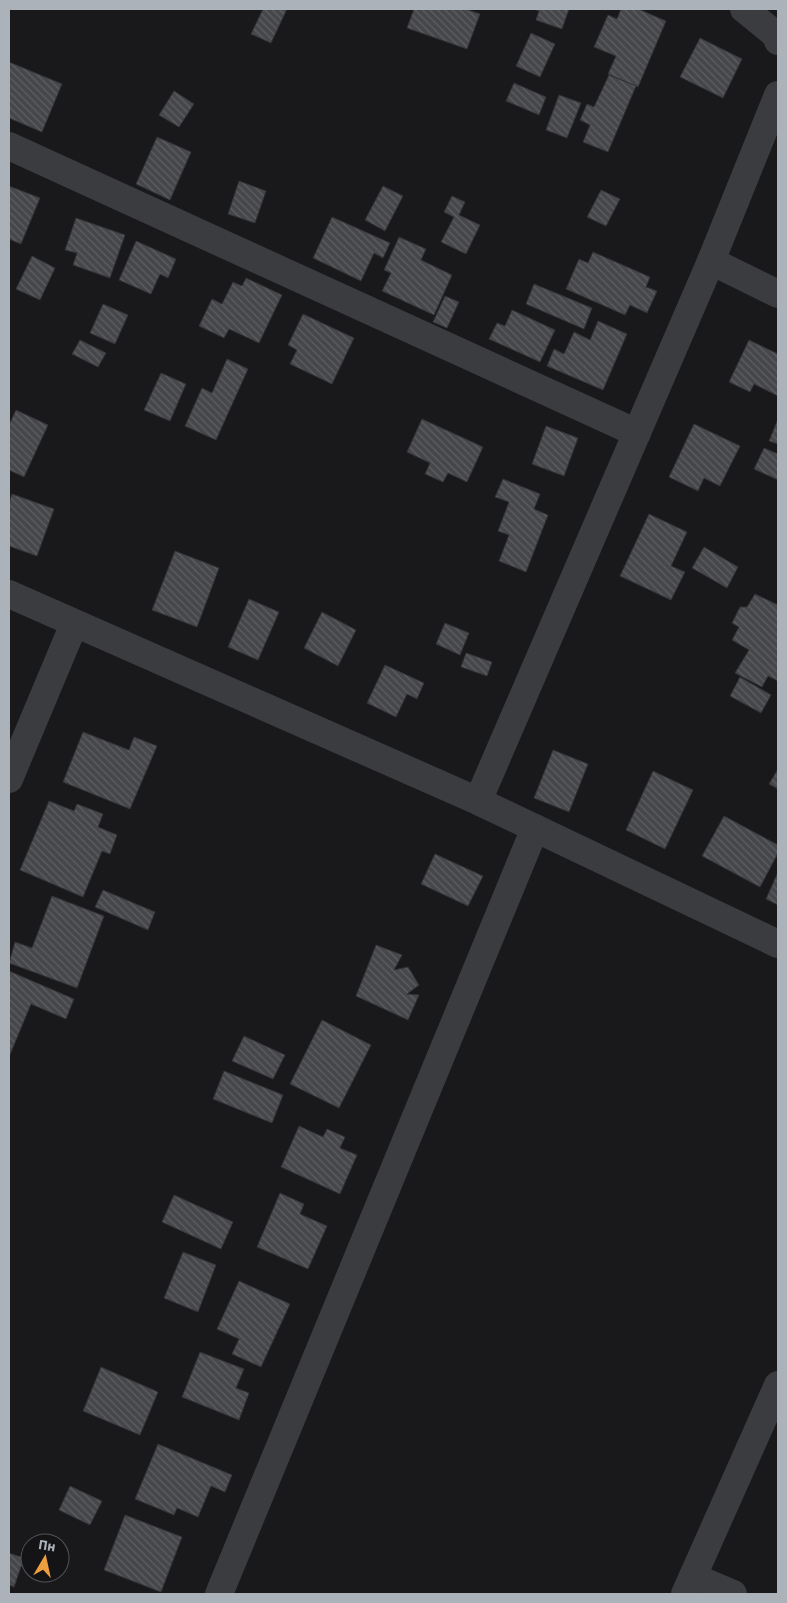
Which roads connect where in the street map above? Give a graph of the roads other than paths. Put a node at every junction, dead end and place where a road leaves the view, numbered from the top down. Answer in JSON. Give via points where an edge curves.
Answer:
{"nodes":[{"id":1,"x":744,"y":9,"type":"edge"},
{"id":2,"x":778,"y":41,"type":"edge"},
{"id":3,"x":778,"y":95,"type":"edge"},
{"id":4,"x":9,"y":146,"type":"edge"},
{"id":5,"x":710,"y":261,"type":"junction"},
{"id":6,"x":778,"y":294,"type":"edge"},
{"id":7,"x":637,"y":433,"type":"junction"},
{"id":8,"x":9,"y":594,"type":"edge"},
{"id":9,"x":74,"y":624,"type":"junction"},
{"id":10,"x":9,"y":779,"type":"edge"},
{"id":11,"x":478,"y":801,"type":"junction"},
{"id":12,"x":535,"y":828,"type":"junction"},
{"id":13,"x":778,"y":944,"type":"edge"},
{"id":14,"x":778,"y":1385,"type":"edge"},
{"id":15,"x":689,"y":1586,"type":"edge"},
{"id":16,"x":218,"y":1594,"type":"edge"},
{"id":17,"x":733,"y":1594,"type":"edge"}],
"edges":[{"from":1,"to":2,"type":"street","via":[[776,35]]},
{"from":3,"to":5,"type":"street"},
{"from":4,"to":7,"type":"street"},
{"from":5,"to":6,"type":"street"},
{"from":5,"to":7,"type":"street"},
{"from":7,"to":11,"type":"street"},
{"from":8,"to":9,"type":"street"},
{"from":9,"to":10,"type":"street"},
{"from":9,"to":11,"type":"street"},
{"from":11,"to":12,"type":"street"},
{"from":12,"to":13,"type":"street"},
{"from":12,"to":16,"type":"street"},
{"from":14,"to":15,"type":"street"},
{"from":15,"to":17,"type":"street"}]}
